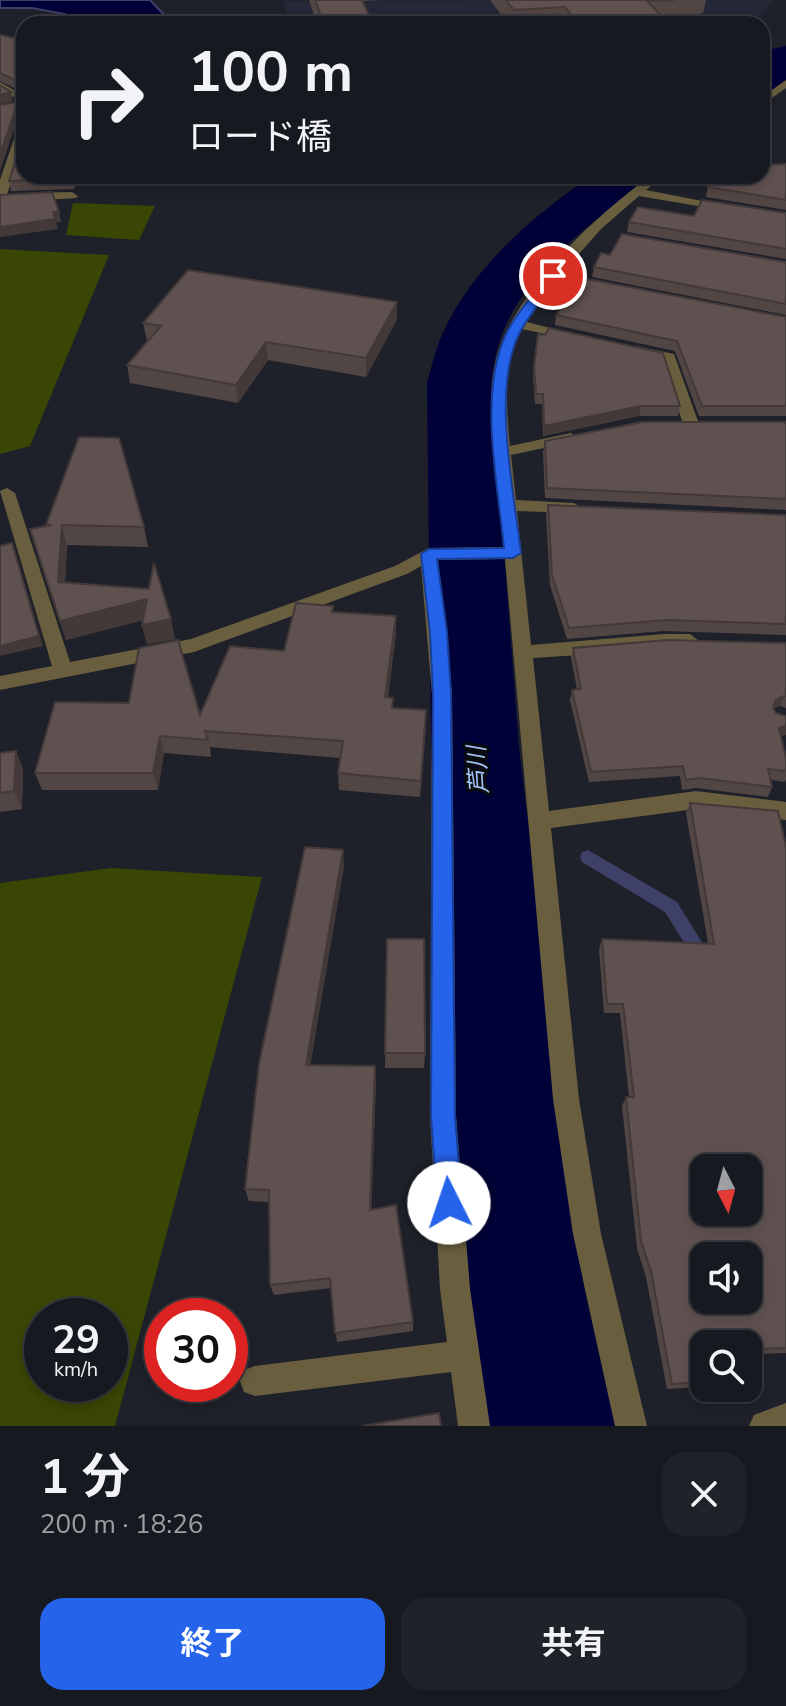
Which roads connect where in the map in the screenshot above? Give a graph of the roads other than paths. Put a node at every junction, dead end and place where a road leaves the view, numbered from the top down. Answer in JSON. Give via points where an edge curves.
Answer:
{"nodes":[{"id":1,"x":786,"y":83,"type":"edge"},
{"id":2,"x":770,"y":96,"type":"edge"},
{"id":3,"x":16,"y":106,"type":"edge"},
{"id":4,"x":12,"y":108,"type":"edge"},
{"id":5,"x":16,"y":149,"type":"edge"},
{"id":6,"x":648,"y":184,"type":"edge"},
{"id":7,"x":638,"y":192,"type":"junction"},
{"id":8,"x":72,"y":196,"type":"dead end"},
{"id":9,"x":0,"y":198,"type":"edge"},
{"id":10,"x":741,"y":209,"type":"edge"},
{"id":11,"x":553,"y":276,"type":"junction"},
{"id":12,"x":631,"y":292,"type":"edge"},
{"id":13,"x":519,"y":324,"type":"junction"},
{"id":14,"x":594,"y":341,"type":"edge"},
{"id":15,"x":624,"y":347,"type":"edge"},
{"id":16,"x":692,"y":424,"type":"edge"},
{"id":17,"x":594,"y":433,"type":"edge"},
{"id":18,"x":503,"y":452,"type":"junction"},
{"id":19,"x":7,"y":493,"type":"dead end"},
{"id":20,"x":508,"y":505,"type":"junction"},
{"id":21,"x":585,"y":509,"type":"edge"},
{"id":22,"x":513,"y":553,"type":"junction"},
{"id":23,"x":429,"y":554,"type":"junction"},
{"id":24,"x":710,"y":642,"type":"edge"},
{"id":25,"x":523,"y":652,"type":"junction"},
{"id":26,"x":63,"y":671,"type":"junction"},
{"id":27,"x":0,"y":683,"type":"edge"},
{"id":28,"x":786,"y":811,"type":"edge"},
{"id":29,"x":540,"y":821,"type":"junction"},
{"id":30,"x":464,"y":1355,"type":"junction"},
{"id":31,"x":255,"y":1381,"type":"dead end"},
{"id":32,"x":786,"y":1419,"type":"edge"},
{"id":33,"x":474,"y":1426,"type":"edge"},
{"id":34,"x":631,"y":1426,"type":"edge"},
{"id":35,"x":765,"y":1426,"type":"edge"}],
"edges":[{"from":1,"to":2,"type":"street"},
{"from":3,"to":4,"type":"street"},
{"from":5,"to":9,"type":"street"},
{"from":6,"to":7,"type":"street"},
{"from":7,"to":10,"type":"street"},
{"from":7,"to":11,"type":"street"},
{"from":8,"to":9,"type":"street"},
{"from":11,"to":12,"type":"street"},
{"from":11,"to":13,"type":"street"},
{"from":13,"to":14,"type":"street"},
{"from":13,"to":18,"type":"street","via":[[499,376]]},
{"from":15,"to":16,"type":"street","via":[[669,357]]},
{"from":17,"to":18,"type":"street"},
{"from":18,"to":20,"type":"street"},
{"from":19,"to":26,"type":"street"},
{"from":20,"to":21,"type":"street"},
{"from":20,"to":22,"type":"street"},
{"from":22,"to":23,"type":"street"},
{"from":22,"to":25,"type":"street"},
{"from":23,"to":26,"type":"street","via":[[401,570],[194,645]]},
{"from":23,"to":30,"type":"street","via":[[442,694],[443,1116]]},
{"from":24,"to":25,"type":"street"},
{"from":25,"to":29,"type":"street"},
{"from":26,"to":27,"type":"street"},
{"from":28,"to":29,"type":"street","via":[[696,800]]},
{"from":29,"to":34,"type":"street","via":[[566,1099],[582,1204]]},
{"from":30,"to":31,"type":"street"},
{"from":30,"to":33,"type":"street"},
{"from":32,"to":35,"type":"street"}]}
